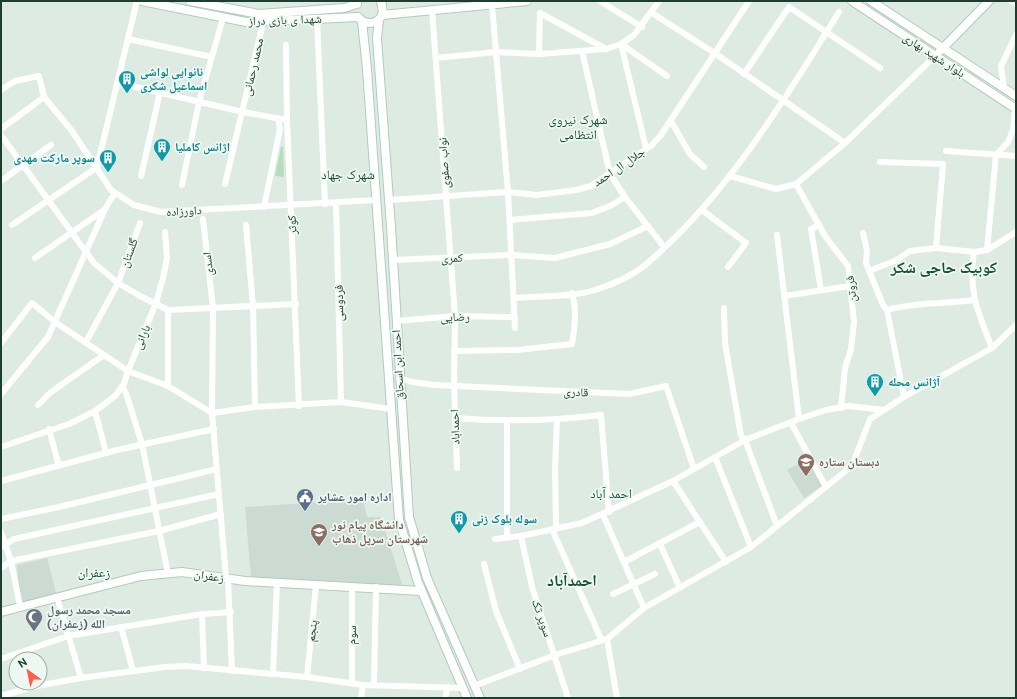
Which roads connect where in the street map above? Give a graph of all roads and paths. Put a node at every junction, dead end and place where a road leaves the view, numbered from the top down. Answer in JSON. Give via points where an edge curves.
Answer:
{"nodes":[{"id":1,"x":137,"y":1,"type":"edge"},
{"id":2,"x":142,"y":1,"type":"edge"},
{"id":3,"x":190,"y":1,"type":"edge"},
{"id":4,"x":381,"y":1,"type":"edge"},
{"id":5,"x":527,"y":1,"type":"edge"},
{"id":6,"x":600,"y":1,"type":"edge"},
{"id":7,"x":659,"y":1,"type":"edge"},
{"id":8,"x":749,"y":1,"type":"edge"},
{"id":9,"x":852,"y":1,"type":"edge"},
{"id":10,"x":871,"y":1,"type":"edge"},
{"id":11,"x":989,"y":1,"type":"edge"},
{"id":12,"x":1011,"y":1,"type":"edge"},
{"id":13,"x":358,"y":2,"type":"edge"},
{"id":14,"x":504,"y":3,"type":"edge"},
{"id":15,"x":489,"y":4,"type":"edge"},
{"id":16,"x":882,"y":4,"type":"edge"},
{"id":17,"x":1016,"y":4,"type":"edge"},
{"id":18,"x":432,"y":10,"type":"junction"},
{"id":19,"x":840,"y":12,"type":"dead end"},
{"id":20,"x":652,"y":13,"type":"junction"},
{"id":21,"x":223,"y":18,"type":"junction"},
{"id":22,"x":381,"y":18,"type":"junction"},
{"id":23,"x":317,"y":19,"type":"junction"},
{"id":24,"x":360,"y":19,"type":"junction"},
{"id":25,"x":263,"y":23,"type":"junction"},
{"id":26,"x":642,"y":27,"type":"junction"},
{"id":27,"x":827,"y":32,"type":"junction"},
{"id":28,"x":1016,"y":35,"type":"edge"},
{"id":29,"x":128,"y":39,"type":"junction"},
{"id":30,"x":621,"y":44,"type":"junction"},
{"id":31,"x":286,"y":45,"type":"dead end"},
{"id":32,"x":606,"y":49,"type":"junction"},
{"id":33,"x":942,"y":49,"type":"junction"},
{"id":34,"x":582,"y":51,"type":"junction"},
{"id":35,"x":496,"y":52,"type":"junction"},
{"id":36,"x":539,"y":54,"type":"junction"},
{"id":37,"x":716,"y":54,"type":"junction"},
{"id":38,"x":935,"y":56,"type":"junction"},
{"id":39,"x":212,"y":57,"type":"junction"},
{"id":40,"x":436,"y":58,"type":"junction"},
{"id":41,"x":880,"y":68,"type":"dead end"},
{"id":42,"x":744,"y":74,"type":"junction"},
{"id":43,"x":667,"y":76,"type":"dead end"},
{"id":44,"x":118,"y":83,"type":"junction"},
{"id":45,"x":1004,"y":88,"type":"junction"},
{"id":46,"x":1,"y":90,"type":"edge"},
{"id":47,"x":160,"y":92,"type":"junction"},
{"id":48,"x":1016,"y":96,"type":"edge"},
{"id":49,"x":44,"y":97,"type":"junction"},
{"id":50,"x":998,"y":97,"type":"junction"},
{"id":51,"x":783,"y":100,"type":"junction"},
{"id":52,"x":199,"y":102,"type":"junction"},
{"id":53,"x":1016,"y":108,"type":"edge"},
{"id":54,"x":243,"y":112,"type":"junction"},
{"id":55,"x":278,"y":118,"type":"junction"},
{"id":56,"x":287,"y":120,"type":"junction"},
{"id":57,"x":671,"y":121,"type":"junction"},
{"id":58,"x":1,"y":129,"type":"edge"},
{"id":59,"x":1,"y":135,"type":"edge"},
{"id":60,"x":845,"y":142,"type":"junction"},
{"id":61,"x":50,"y":145,"type":"dead end"},
{"id":62,"x":646,"y":148,"type":"junction"},
{"id":63,"x":946,"y":151,"type":"dead end"},
{"id":64,"x":996,"y":155,"type":"junction"},
{"id":65,"x":1016,"y":156,"type":"edge"},
{"id":66,"x":880,"y":162,"type":"dead end"},
{"id":67,"x":23,"y":166,"type":"junction"},
{"id":68,"x":704,"y":167,"type":"dead end"},
{"id":69,"x":95,"y":169,"type":"junction"},
{"id":70,"x":610,"y":174,"type":"junction"},
{"id":71,"x":141,"y":176,"type":"dead end"},
{"id":72,"x":730,"y":176,"type":"junction"},
{"id":73,"x":1,"y":181,"type":"edge"},
{"id":74,"x":182,"y":184,"type":"dead end"},
{"id":75,"x":225,"y":184,"type":"dead end"},
{"id":76,"x":796,"y":184,"type":"junction"},
{"id":77,"x":508,"y":192,"type":"junction"},
{"id":78,"x":113,"y":196,"type":"dead end"},
{"id":79,"x":446,"y":196,"type":"junction"},
{"id":80,"x":625,"y":197,"type":"junction"},
{"id":81,"x":50,"y":200,"type":"junction"},
{"id":82,"x":377,"y":200,"type":"junction"},
{"id":83,"x":389,"y":200,"type":"junction"},
{"id":84,"x":336,"y":203,"type":"junction"},
{"id":85,"x":325,"y":204,"type":"junction"},
{"id":86,"x":291,"y":205,"type":"junction"},
{"id":87,"x":264,"y":207,"type":"junction"},
{"id":88,"x":105,"y":209,"type":"junction"},
{"id":89,"x":702,"y":210,"type":"junction"},
{"id":90,"x":203,"y":219,"type":"dead end"},
{"id":91,"x":510,"y":220,"type":"junction"},
{"id":92,"x":140,"y":223,"type":"dead end"},
{"id":93,"x":12,"y":225,"type":"dead end"},
{"id":94,"x":246,"y":225,"type":"dead end"},
{"id":95,"x":819,"y":225,"type":"junction"},
{"id":96,"x":648,"y":226,"type":"junction"},
{"id":97,"x":165,"y":232,"type":"dead end"},
{"id":98,"x":1016,"y":232,"type":"edge"},
{"id":99,"x":863,"y":233,"type":"dead end"},
{"id":100,"x":71,"y":234,"type":"junction"},
{"id":101,"x":777,"y":235,"type":"dead end"},
{"id":102,"x":664,"y":247,"type":"junction"},
{"id":103,"x":936,"y":248,"type":"junction"},
{"id":104,"x":987,"y":250,"type":"junction"},
{"id":105,"x":85,"y":252,"type":"junction"},
{"id":106,"x":974,"y":252,"type":"junction"},
{"id":107,"x":511,"y":255,"type":"junction"},
{"id":108,"x":35,"y":258,"type":"dead end"},
{"id":109,"x":450,"y":258,"type":"junction"},
{"id":110,"x":392,"y":260,"type":"junction"},
{"id":111,"x":728,"y":267,"type":"dead end"},
{"id":112,"x":869,"y":271,"type":"junction"},
{"id":113,"x":118,"y":283,"type":"junction"},
{"id":114,"x":850,"y":286,"type":"junction"},
{"id":115,"x":821,"y":290,"type":"junction"},
{"id":116,"x":572,"y":293,"type":"junction"},
{"id":117,"x":784,"y":296,"type":"junction"},
{"id":118,"x":514,"y":298,"type":"junction"},
{"id":119,"x":974,"y":300,"type":"junction"},
{"id":120,"x":156,"y":303,"type":"junction"},
{"id":121,"x":296,"y":304,"type":"junction"},
{"id":122,"x":253,"y":306,"type":"junction"},
{"id":123,"x":213,"y":308,"type":"junction"},
{"id":124,"x":724,"y":308,"type":"dead end"},
{"id":125,"x":168,"y":310,"type":"junction"},
{"id":126,"x":887,"y":310,"type":"junction"},
{"id":127,"x":455,"y":316,"type":"junction"},
{"id":128,"x":514,"y":317,"type":"junction"},
{"id":129,"x":396,"y":321,"type":"junction"},
{"id":130,"x":55,"y":322,"type":"junction"},
{"id":131,"x":1016,"y":326,"type":"edge"},
{"id":132,"x":515,"y":328,"type":"dead end"},
{"id":133,"x":86,"y":342,"type":"junction"},
{"id":134,"x":1,"y":343,"type":"edge"},
{"id":135,"x":992,"y":348,"type":"junction"},
{"id":136,"x":454,"y":351,"type":"junction"},
{"id":137,"x":104,"y":355,"type":"junction"},
{"id":138,"x":128,"y":371,"type":"junction"},
{"id":139,"x":389,"y":378,"type":"junction"},
{"id":140,"x":399,"y":378,"type":"junction"},
{"id":141,"x":454,"y":385,"type":"junction"},
{"id":142,"x":168,"y":386,"type":"junction"},
{"id":143,"x":122,"y":387,"type":"junction"},
{"id":144,"x":1,"y":394,"type":"edge"},
{"id":145,"x":904,"y":397,"type":"junction"},
{"id":146,"x":390,"y":400,"type":"junction"},
{"id":147,"x":400,"y":400,"type":"junction"},
{"id":148,"x":341,"y":402,"type":"junction"},
{"id":149,"x":38,"y":405,"type":"dead end"},
{"id":150,"x":299,"y":406,"type":"junction"},
{"id":151,"x":256,"y":407,"type":"junction"},
{"id":152,"x":841,"y":408,"type":"junction"},
{"id":153,"x":391,"y":409,"type":"junction"},
{"id":154,"x":883,"y":410,"type":"junction"},
{"id":155,"x":95,"y":412,"type":"junction"},
{"id":156,"x":212,"y":413,"type":"junction"},
{"id":157,"x":455,"y":418,"type":"junction"},
{"id":158,"x":799,"y":419,"type":"junction"},
{"id":159,"x":557,"y":420,"type":"junction"},
{"id":160,"x":507,"y":421,"type":"junction"},
{"id":161,"x":791,"y":423,"type":"junction"},
{"id":162,"x":214,"y":429,"type":"junction"},
{"id":163,"x":49,"y":430,"type":"junction"},
{"id":164,"x":745,"y":440,"type":"junction"},
{"id":165,"x":142,"y":444,"type":"junction"},
{"id":166,"x":1,"y":447,"type":"edge"},
{"id":167,"x":106,"y":453,"type":"junction"},
{"id":168,"x":715,"y":457,"type":"junction"},
{"id":169,"x":59,"y":466,"type":"junction"},
{"id":170,"x":457,"y":468,"type":"dead end"},
{"id":171,"x":217,"y":469,"type":"junction"},
{"id":172,"x":694,"y":469,"type":"junction"},
{"id":173,"x":673,"y":480,"type":"junction"},
{"id":174,"x":1,"y":481,"type":"edge"},
{"id":175,"x":150,"y":485,"type":"junction"},
{"id":176,"x":826,"y":487,"type":"junction"},
{"id":177,"x":219,"y":494,"type":"junction"},
{"id":178,"x":154,"y":508,"type":"junction"},
{"id":179,"x":221,"y":514,"type":"junction"},
{"id":180,"x":606,"y":514,"type":"junction"},
{"id":181,"x":1,"y":519,"type":"edge"},
{"id":182,"x":700,"y":522,"type":"junction"},
{"id":183,"x":777,"y":526,"type":"junction"},
{"id":184,"x":554,"y":528,"type":"junction"},
{"id":185,"x":159,"y":531,"type":"junction"},
{"id":186,"x":1,"y":532,"type":"edge"},
{"id":187,"x":507,"y":536,"type":"junction"},
{"id":188,"x":521,"y":536,"type":"junction"},
{"id":189,"x":495,"y":539,"type":"dead end"},
{"id":190,"x":660,"y":544,"type":"junction"},
{"id":191,"x":3,"y":546,"type":"edge"},
{"id":192,"x":751,"y":547,"type":"junction"},
{"id":193,"x":10,"y":561,"type":"junction"},
{"id":194,"x":624,"y":562,"type":"junction"},
{"id":195,"x":726,"y":562,"type":"junction"},
{"id":196,"x":484,"y":564,"type":"dead end"},
{"id":197,"x":1,"y":568,"type":"edge"},
{"id":198,"x":168,"y":574,"type":"junction"},
{"id":199,"x":655,"y":574,"type":"dead end"},
{"id":200,"x":227,"y":579,"type":"junction"},
{"id":201,"x":277,"y":582,"type":"junction"},
{"id":202,"x":316,"y":585,"type":"junction"},
{"id":203,"x":634,"y":585,"type":"junction"},
{"id":204,"x":352,"y":587,"type":"junction"},
{"id":205,"x":376,"y":587,"type":"junction"},
{"id":206,"x":680,"y":588,"type":"junction"},
{"id":207,"x":421,"y":590,"type":"junction"},
{"id":208,"x":613,"y":594,"type":"dead end"},
{"id":209,"x":57,"y":597,"type":"junction"},
{"id":210,"x":20,"y":606,"type":"junction"},
{"id":211,"x":644,"y":608,"type":"junction"},
{"id":212,"x":1,"y":612,"type":"edge"},
{"id":213,"x":231,"y":612,"type":"junction"},
{"id":214,"x":202,"y":614,"type":"junction"},
{"id":215,"x":121,"y":627,"type":"junction"},
{"id":216,"x":68,"y":636,"type":"junction"},
{"id":217,"x":604,"y":639,"type":"junction"},
{"id":218,"x":555,"y":655,"type":"junction"},
{"id":219,"x":1,"y":659,"type":"edge"},
{"id":220,"x":204,"y":668,"type":"junction"},
{"id":221,"x":520,"y":669,"type":"junction"},
{"id":222,"x":133,"y":671,"type":"junction"},
{"id":223,"x":232,"y":671,"type":"junction"},
{"id":224,"x":273,"y":674,"type":"junction"},
{"id":225,"x":307,"y":677,"type":"junction"},
{"id":226,"x":81,"y":678,"type":"junction"},
{"id":227,"x":352,"y":683,"type":"junction"},
{"id":228,"x":363,"y":684,"type":"junction"},
{"id":229,"x":374,"y":685,"type":"junction"},
{"id":230,"x":474,"y":686,"type":"junction"},
{"id":231,"x":448,"y":687,"type":"junction"},
{"id":232,"x":463,"y":688,"type":"junction"},
{"id":233,"x":1,"y":696,"type":"edge"},
{"id":234,"x":361,"y":698,"type":"edge"},
{"id":235,"x":445,"y":698,"type":"edge"},
{"id":236,"x":468,"y":698,"type":"edge"},
{"id":237,"x":480,"y":698,"type":"edge"},
{"id":238,"x":568,"y":698,"type":"edge"},
{"id":239,"x":617,"y":698,"type":"edge"}],
"edges":[{"from":1,"to":29,"type":"street"},
{"from":2,"to":21,"type":"main road","name":"شهدا ی بازی دراز"},
{"from":3,"to":13,"type":"main road","name":"شهدا ی بازی دراز","via":[[259,14],[344,8]]},
{"from":4,"to":22,"type":"main road","name":"احمد ابن اسحاق","via":[[384,8]]},
{"from":5,"to":14,"type":"main road","name":"شهدا ی بازی دراز"},
{"from":6,"to":26,"type":"street"},
{"from":7,"to":20,"type":"street"},
{"from":8,"to":37,"type":"street","name":"جلال ال احمد"},
{"from":9,"to":38,"type":"main road","name":"بلوار شهید بهاری"},
{"from":10,"to":16,"type":"main road","name":"بلوار شهید بهاری"},
{"from":11,"to":33,"type":"main road"},
{"from":12,"to":17,"type":"street"},
{"from":13,"to":24,"type":"main road","name":"احمد ابن اسحاق","via":[[356,8]]},
{"from":14,"to":15,"type":"main road","name":"شهدا ی بازی دراز"},
{"from":15,"to":18,"type":"main road","name":"شهدا ی بازی دراز"},
{"from":15,"to":35,"type":"street"},
{"from":16,"to":33,"type":"main road","name":"بلوار شهید بهاری"},
{"from":18,"to":22,"type":"main road","name":"شهدا ی بازی دراز"},
{"from":18,"to":40,"type":"street","name":"نواب صفوی"},
{"from":19,"to":27,"type":"street"},
{"from":20,"to":26,"type":"street"},
{"from":20,"to":37,"type":"street"},
{"from":21,"to":25,"type":"main road","name":"شهدا ی بازی دراز"},
{"from":21,"to":39,"type":"street"},
{"from":22,"to":24,"type":"main road","name":"شهدا ی بازی دراز","via":[[371,23]]},
{"from":22,"to":83,"type":"main road","name":"احمد ابن اسحاق","via":[[377,38]]},
{"from":23,"to":24,"type":"main road","name":"شهدا ی بازی دراز"},
{"from":23,"to":25,"type":"main road","name":"شهدا ی بازی دراز"},
{"from":23,"to":85,"type":"street"},
{"from":24,"to":82,"type":"main road","name":"احمد ابن اسحاق","via":[[365,39]]},
{"from":25,"to":54,"type":"street","name":"محمد رحمانی"},
{"from":26,"to":30,"type":"street"},
{"from":27,"to":41,"type":"street"},
{"from":27,"to":42,"type":"street","via":[[789,7]]},
{"from":27,"to":51,"type":"street"},
{"from":28,"to":45,"type":"street","via":[[1001,66]]},
{"from":29,"to":39,"type":"street"},
{"from":29,"to":44,"type":"street"},
{"from":30,"to":32,"type":"street"},
{"from":30,"to":43,"type":"street"},
{"from":30,"to":62,"type":"street"},
{"from":31,"to":56,"type":"street","name":"کوثر"},
{"from":32,"to":34,"type":"street"},
{"from":32,"to":36,"type":"street","via":[[540,13]]},
{"from":33,"to":38,"type":"main road"},
{"from":33,"to":45,"type":"main road","name":"بلوار شهید بهاری"},
{"from":34,"to":36,"type":"street"},
{"from":34,"to":70,"type":"street"},
{"from":35,"to":36,"type":"street"},
{"from":35,"to":40,"type":"street"},
{"from":35,"to":77,"type":"street"},
{"from":37,"to":42,"type":"street"},
{"from":37,"to":57,"type":"street","name":"جلال ال احمد"},
{"from":38,"to":50,"type":"main road","name":"بلوار شهید بهاری"},
{"from":38,"to":60,"type":"street"},
{"from":39,"to":52,"type":"street"},
{"from":40,"to":79,"type":"street","name":"نواب صفوی"},
{"from":42,"to":51,"type":"street"},
{"from":44,"to":47,"type":"street"},
{"from":44,"to":69,"type":"street"},
{"from":45,"to":48,"type":"main road","name":"بلوار شهید بهاری"},
{"from":45,"to":50,"type":"main road"},
{"from":46,"to":49,"type":"street","via":[[15,81],[39,76]]},
{"from":47,"to":52,"type":"street"},
{"from":47,"to":71,"type":"street"},
{"from":49,"to":58,"type":"street"},
{"from":49,"to":69,"type":"street","name":"داورزاده"},
{"from":50,"to":53,"type":"main road","name":"بلوار شهید بهاری"},
{"from":51,"to":60,"type":"street"},
{"from":51,"to":72,"type":"street"},
{"from":52,"to":54,"type":"street"},
{"from":52,"to":74,"type":"street"},
{"from":53,"to":64,"type":"street","via":[[1013,130],[1008,142]]},
{"from":54,"to":55,"type":"street"},
{"from":54,"to":75,"type":"street","name":"محمد رحمانی"},
{"from":55,"to":56,"type":"street"},
{"from":55,"to":87,"type":"street","via":[[280,129]]},
{"from":56,"to":86,"type":"street","name":"کوثر"},
{"from":57,"to":62,"type":"street","name":"جلال ال احمد","via":[[652,145]]},
{"from":57,"to":68,"type":"street","via":[[690,154]]},
{"from":59,"to":67,"type":"street"},
{"from":60,"to":76,"type":"street"},
{"from":61,"to":67,"type":"street"},
{"from":62,"to":70,"type":"street","name":"جلال ال احمد"},
{"from":63,"to":64,"type":"street"},
{"from":64,"to":65,"type":"street"},
{"from":64,"to":104,"type":"street"},
{"from":66,"to":103,"type":"street","via":[[943,164]]},
{"from":67,"to":73,"type":"street"},
{"from":67,"to":81,"type":"street"},
{"from":69,"to":81,"type":"street"},
{"from":69,"to":87,"type":"street","name":"داورزاده","via":[[111,190],[134,205],[161,212]]},
{"from":70,"to":77,"type":"street","name":"جلال ال احمد","via":[[590,186],[576,190],[537,195]]},
{"from":70,"to":80,"type":"street"},
{"from":72,"to":76,"type":"street","via":[[776,189]]},
{"from":72,"to":89,"type":"street"},
{"from":76,"to":95,"type":"street","name":"فروتن"},
{"from":77,"to":79,"type":"street","name":"جلال ال احمد"},
{"from":77,"to":91,"type":"street"},
{"from":78,"to":88,"type":"street"},
{"from":79,"to":83,"type":"street","name":"جلال ال احمد"},
{"from":79,"to":109,"type":"street","name":"نواب صفوی"},
{"from":80,"to":91,"type":"street","via":[[592,213]]},
{"from":80,"to":96,"type":"street"},
{"from":81,"to":93,"type":"street"},
{"from":81,"to":100,"type":"street"},
{"from":82,"to":84,"type":"street","name":"داورزاده"},
{"from":82,"to":139,"type":"main road","name":"احمد ابن اسحاق"},
{"from":83,"to":110,"type":"main road","name":"احمد ابن اسحاق"},
{"from":84,"to":85,"type":"street","name":"داورزاده"},
{"from":84,"to":148,"type":"street","name":"فردوسی"},
{"from":85,"to":86,"type":"street","name":"داورزاده"},
{"from":86,"to":87,"type":"street","name":"داورزاده"},
{"from":86,"to":121,"type":"street","name":"کوثر"},
{"from":88,"to":100,"type":"street"},
{"from":88,"to":105,"type":"street"},
{"from":89,"to":102,"type":"street"},
{"from":89,"to":111,"type":"street","via":[[746,243]]},
{"from":90,"to":123,"type":"street","name":"اسدی"},
{"from":91,"to":107,"type":"street"},
{"from":92,"to":113,"type":"street","name":"گلستان"},
{"from":94,"to":122,"type":"street"},
{"from":95,"to":114,"type":"street","name":"فروتن","via":[[848,266]]},
{"from":95,"to":115,"type":"street","via":[[811,229]]},
{"from":96,"to":102,"type":"street"},
{"from":96,"to":107,"type":"street","name":"کمری","via":[[610,244],[555,258]]},
{"from":97,"to":120,"type":"street","name":"بارانی","via":[[167,258]]},
{"from":98,"to":104,"type":"street"},
{"from":99,"to":112,"type":"street"},
{"from":100,"to":105,"type":"street"},
{"from":100,"to":108,"type":"street"},
{"from":101,"to":117,"type":"street"},
{"from":102,"to":116,"type":"street","via":[[651,261],[634,273],[594,290]]},
{"from":103,"to":106,"type":"street"},
{"from":103,"to":112,"type":"street","via":[[910,251],[897,260]]},
{"from":104,"to":106,"type":"street"},
{"from":105,"to":113,"type":"street"},
{"from":105,"to":130,"type":"street"},
{"from":106,"to":119,"type":"street","via":[[971,282]]},
{"from":107,"to":109,"type":"street","name":"کمری"},
{"from":107,"to":118,"type":"street"},
{"from":109,"to":110,"type":"street","name":"کمری"},
{"from":109,"to":127,"type":"street","name":"نواب صفوی"},
{"from":110,"to":129,"type":"main road","name":"احمد ابن اسحاق"},
{"from":112,"to":126,"type":"street"},
{"from":113,"to":120,"type":"street"},
{"from":113,"to":133,"type":"street","name":"گلستان"},
{"from":114,"to":115,"type":"street"},
{"from":114,"to":152,"type":"street","name":"فروتن","via":[[854,322],[851,349],[845,368]]},
{"from":115,"to":117,"type":"street"},
{"from":116,"to":118,"type":"street"},
{"from":116,"to":136,"type":"street","via":[[576,322],[572,344],[517,350]]},
{"from":117,"to":158,"type":"street"},
{"from":118,"to":128,"type":"street"},
{"from":119,"to":126,"type":"street","via":[[900,306]]},
{"from":119,"to":135,"type":"street"},
{"from":120,"to":125,"type":"street"},
{"from":120,"to":138,"type":"street","name":"بارانی"},
{"from":121,"to":122,"type":"street"},
{"from":121,"to":150,"type":"street","name":"کوثر"},
{"from":122,"to":123,"type":"street"},
{"from":122,"to":151,"type":"street"},
{"from":123,"to":125,"type":"street"},
{"from":123,"to":156,"type":"street","name":"اسدی"},
{"from":124,"to":164,"type":"street","via":[[729,370],[741,436]]},
{"from":125,"to":142,"type":"street"},
{"from":126,"to":145,"type":"street"},
{"from":127,"to":128,"type":"street","name":"رضایی"},
{"from":127,"to":129,"type":"street","name":"رضایی"},
{"from":127,"to":136,"type":"street","name":"نواب صفوی"},
{"from":128,"to":132,"type":"street"},
{"from":129,"to":140,"type":"main road","name":"احمد ابن اسحاق"},
{"from":130,"to":133,"type":"street"},
{"from":130,"to":134,"type":"street","via":[[32,303]]},
{"from":130,"to":144,"type":"street","via":[[48,337]]},
{"from":131,"to":135,"type":"street"},
{"from":133,"to":137,"type":"street"},
{"from":135,"to":145,"type":"street"},
{"from":136,"to":141,"type":"street","name":"احمداباد"},
{"from":137,"to":138,"type":"street"},
{"from":137,"to":149,"type":"street","via":[[50,392]]},
{"from":138,"to":142,"type":"street"},
{"from":138,"to":143,"type":"street","name":"بارانی"},
{"from":139,"to":140,"type":"main road","via":[[394,383]]},
{"from":139,"to":146,"type":"main road","name":"احمد ابن اسحاق"},
{"from":140,"to":141,"type":"street","name":"قادری","via":[[412,382]]},
{"from":140,"to":147,"type":"main road","name":"احمد ابن اسحاق"},
{"from":141,"to":157,"type":"street","name":"احمداباد"},
{"from":141,"to":172,"type":"street","name":"قادری","via":[[629,394],[666,386]]},
{"from":142,"to":156,"type":"street"},
{"from":143,"to":155,"type":"street"},
{"from":143,"to":165,"type":"street"},
{"from":145,"to":154,"type":"street"},
{"from":146,"to":147,"type":"main road","via":[[395,397]]},
{"from":146,"to":153,"type":"main road","name":"احمد ابن اسحاق"},
{"from":147,"to":230,"type":"main road","name":"احمد ابن اسحاق","via":[[409,517],[441,612]]},
{"from":148,"to":150,"type":"street"},
{"from":148,"to":153,"type":"street"},
{"from":150,"to":151,"type":"street"},
{"from":151,"to":156,"type":"street"},
{"from":152,"to":154,"type":"street","via":[[849,406]]},
{"from":152,"to":158,"type":"street"},
{"from":153,"to":207,"type":"main road","name":"احمد ابن اسحاق","via":[[399,520]]},
{"from":154,"to":176,"type":"street","via":[[870,420],[852,466]]},
{"from":155,"to":163,"type":"street"},
{"from":155,"to":167,"type":"street"},
{"from":156,"to":162,"type":"street","name":"اسدی"},
{"from":157,"to":160,"type":"street"},
{"from":157,"to":170,"type":"street","name":"احمداباد"},
{"from":158,"to":161,"type":"street"},
{"from":159,"to":160,"type":"street"},
{"from":159,"to":180,"type":"street","via":[[602,415]]},
{"from":159,"to":184,"type":"street"},
{"from":160,"to":187,"type":"street"},
{"from":161,"to":164,"type":"street"},
{"from":161,"to":176,"type":"street"},
{"from":162,"to":165,"type":"street"},
{"from":162,"to":171,"type":"street","name":"اسدی"},
{"from":163,"to":166,"type":"street"},
{"from":163,"to":169,"type":"street"},
{"from":164,"to":168,"type":"street"},
{"from":164,"to":183,"type":"street"},
{"from":165,"to":167,"type":"street"},
{"from":165,"to":175,"type":"street"},
{"from":167,"to":169,"type":"street"},
{"from":168,"to":172,"type":"street"},
{"from":168,"to":192,"type":"street"},
{"from":169,"to":174,"type":"street"},
{"from":171,"to":175,"type":"street"},
{"from":171,"to":177,"type":"street","name":"اسدی"},
{"from":172,"to":173,"type":"street"},
{"from":173,"to":180,"type":"street"},
{"from":173,"to":182,"type":"street"},
{"from":175,"to":178,"type":"street"},
{"from":175,"to":181,"type":"street"},
{"from":176,"to":183,"type":"street"},
{"from":177,"to":178,"type":"street"},
{"from":177,"to":179,"type":"street","name":"اسدی"},
{"from":178,"to":185,"type":"street"},
{"from":178,"to":191,"type":"street","via":[[14,538]]},
{"from":179,"to":185,"type":"street"},
{"from":179,"to":200,"type":"street","name":"اسدی"},
{"from":180,"to":184,"type":"street","via":[[582,523]]},
{"from":180,"to":194,"type":"street"},
{"from":182,"to":190,"type":"street"},
{"from":182,"to":195,"type":"street"},
{"from":183,"to":192,"type":"street"},
{"from":184,"to":188,"type":"street"},
{"from":184,"to":217,"type":"street"},
{"from":185,"to":193,"type":"street"},
{"from":185,"to":198,"type":"street"},
{"from":186,"to":191,"type":"street"},
{"from":187,"to":188,"type":"street"},
{"from":187,"to":189,"type":"street"},
{"from":188,"to":218,"type":"street","name":"سوپر تک","via":[[532,587]]},
{"from":190,"to":194,"type":"street"},
{"from":190,"to":206,"type":"street"},
{"from":191,"to":193,"type":"street"},
{"from":192,"to":195,"type":"street"},
{"from":193,"to":197,"type":"street"},
{"from":193,"to":210,"type":"street"},
{"from":194,"to":203,"type":"street"},
{"from":195,"to":206,"type":"street"},
{"from":196,"to":221,"type":"street","via":[[496,611]]},
{"from":198,"to":200,"type":"main road","name":"زعفران","via":[[182,572]]},
{"from":198,"to":209,"type":"main road","name":"زعفران","via":[[141,576]]},
{"from":199,"to":203,"type":"street"},
{"from":200,"to":201,"type":"main road","name":"زعفران"},
{"from":200,"to":213,"type":"street","name":"اسدی"},
{"from":201,"to":202,"type":"main road","name":"زعفران"},
{"from":201,"to":224,"type":"street"},
{"from":202,"to":204,"type":"main road","name":"زعفران"},
{"from":202,"to":225,"type":"street","name":"پنجم"},
{"from":203,"to":208,"type":"street"},
{"from":203,"to":211,"type":"street"},
{"from":204,"to":205,"type":"main road","name":"زعفران"},
{"from":204,"to":227,"type":"street","name":"سوم"},
{"from":205,"to":207,"type":"main road","name":"زعفران"},
{"from":205,"to":229,"type":"street"},
{"from":206,"to":211,"type":"street"},
{"from":207,"to":232,"type":"main road","name":"احمد ابن اسحاق"},
{"from":209,"to":210,"type":"main road","name":"زعفران"},
{"from":209,"to":216,"type":"street"},
{"from":210,"to":212,"type":"main road","name":"زعفران"},
{"from":211,"to":217,"type":"street"},
{"from":213,"to":214,"type":"street"},
{"from":213,"to":223,"type":"street","name":"اسدی"},
{"from":214,"to":215,"type":"street"},
{"from":214,"to":220,"type":"street"},
{"from":215,"to":216,"type":"street"},
{"from":215,"to":222,"type":"street"},
{"from":216,"to":219,"type":"street"},
{"from":216,"to":226,"type":"street"},
{"from":217,"to":218,"type":"street"},
{"from":217,"to":239,"type":"street"},
{"from":218,"to":221,"type":"street"},
{"from":218,"to":238,"type":"street","name":"سوپر تک"},
{"from":220,"to":222,"type":"street","via":[[165,667]]},
{"from":220,"to":223,"type":"street"},
{"from":221,"to":230,"type":"street"},
{"from":222,"to":226,"type":"street"},
{"from":223,"to":224,"type":"street"},
{"from":224,"to":225,"type":"street"},
{"from":225,"to":227,"type":"street"},
{"from":226,"to":233,"type":"street"},
{"from":227,"to":228,"type":"street"},
{"from":228,"to":229,"type":"street"},
{"from":228,"to":234,"type":"street"},
{"from":229,"to":231,"type":"street"},
{"from":230,"to":237,"type":"main road","name":"احمد ابن اسحاق"},
{"from":231,"to":232,"type":"street"},
{"from":231,"to":235,"type":"street"},
{"from":232,"to":236,"type":"main road","name":"احمد ابن اسحاق"}]}
